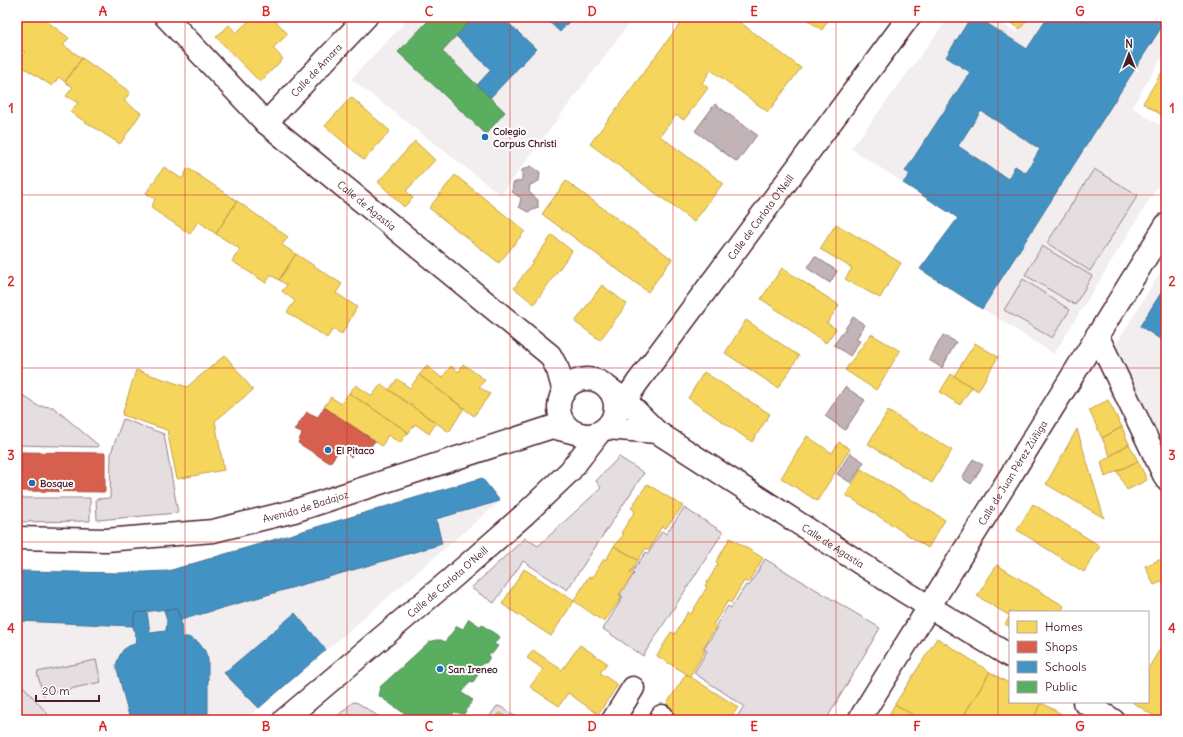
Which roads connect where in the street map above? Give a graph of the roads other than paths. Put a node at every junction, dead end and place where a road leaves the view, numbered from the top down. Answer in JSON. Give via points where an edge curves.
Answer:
{"nodes":[{"id":1,"x":166,"y":17,"type":"edge"},
{"id":2,"x":366,"y":17,"type":"edge"},
{"id":3,"x":909,"y":17,"type":"edge"},
{"id":4,"x":266,"y":123,"type":"junction"},
{"id":5,"x":1166,"y":225,"type":"edge"},
{"id":6,"x":1097,"y":335,"type":"junction"},
{"id":7,"x":607,"y":387,"type":"junction"},
{"id":8,"x":564,"y":392,"type":"junction"},
{"id":9,"x":625,"y":400,"type":"junction"},
{"id":10,"x":556,"y":421,"type":"junction"},
{"id":11,"x":600,"y":429,"type":"junction"},
{"id":12,"x":657,"y":432,"type":"junction"},
{"id":13,"x":1166,"y":479,"type":"edge"},
{"id":14,"x":17,"y":538,"type":"edge"},
{"id":15,"x":929,"y":607,"type":"junction"},
{"id":16,"x":1009,"y":655,"type":"edge"},
{"id":17,"x":633,"y":688,"type":"dead end"},
{"id":18,"x":1086,"y":703,"type":"edge"},
{"id":19,"x":284,"y":720,"type":"edge"},
{"id":20,"x":613,"y":720,"type":"edge"},
{"id":21,"x":859,"y":720,"type":"edge"},
{"id":22,"x":1113,"y":720,"type":"edge"}],
"edges":[{"from":1,"to":4,"type":"street","name":"Calle de Agastia"},
{"from":2,"to":4,"type":"street","name":"Calle de Amara"},
{"from":3,"to":9,"type":"street","name":"Calle de Carlota O’Neill"},
{"from":4,"to":8,"type":"street","name":"Calle de Agastia","via":[[550,355],[558,370]]},
{"from":5,"to":6,"type":"street","name":"Calle de Juan Pérez Zúñiga"},
{"from":6,"to":13,"type":"street"},
{"from":6,"to":15,"type":"street","name":"Calle de Juan Pérez Zúñiga"},
{"from":7,"to":8,"type":"street","via":[[593,379],[584,379],[569,385]]},
{"from":7,"to":9,"type":"street","name":"Calle de Agastia"},
{"from":7,"to":11,"type":"street","via":[[615,402],[615,411]]},
{"from":8,"to":10,"type":"street"},
{"from":9,"to":11,"type":"street","name":"Calle de Carlota O’Neill"},
{"from":9,"to":12,"type":"street","name":"Calle de Agastia"},
{"from":10,"to":11,"type":"street","via":[[564,422],[576,433]]},
{"from":10,"to":14,"type":"street","name":"Avenida de Badajoz","via":[[294,511],[213,531],[106,540]]},
{"from":11,"to":12,"type":"street","name":"Calle de Agastia"},
{"from":11,"to":19,"type":"street","name":"Calle de Carlota O’Neill","via":[[570,472],[525,514]]},
{"from":12,"to":15,"type":"street","name":"Calle de Agastia"},
{"from":15,"to":16,"type":"street","name":"Calle de Agastia"},
{"from":15,"to":21,"type":"street","name":"Calle de Juan Pérez Zúñiga"},
{"from":17,"to":20,"type":"street"},
{"from":18,"to":22,"type":"street"}]}
